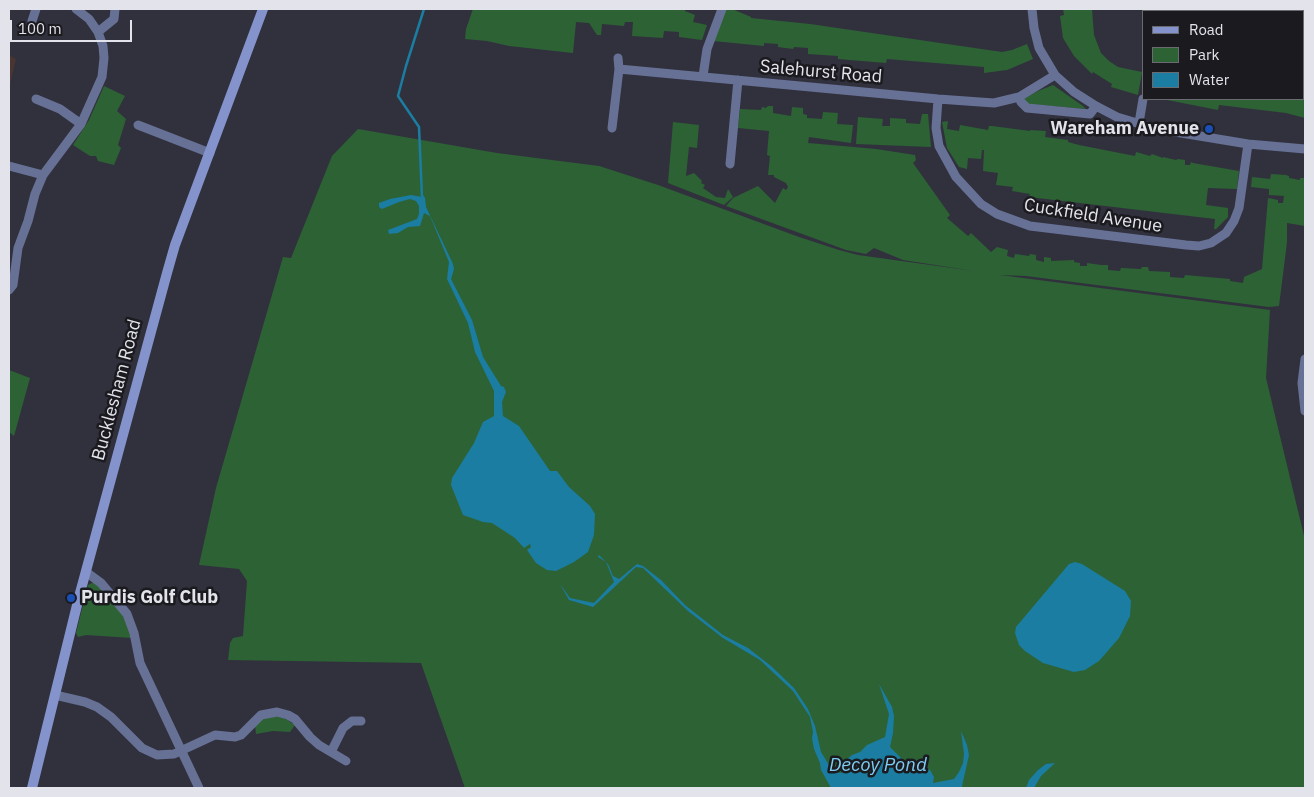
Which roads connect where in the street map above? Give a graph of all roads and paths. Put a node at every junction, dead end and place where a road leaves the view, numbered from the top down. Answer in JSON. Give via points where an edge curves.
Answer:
{"nodes":[{"id":1,"x":36,"y":9,"type":"edge"},
{"id":2,"x":76,"y":9,"type":"edge"},
{"id":3,"x":115,"y":9,"type":"edge"},
{"id":4,"x":263,"y":9,"type":"edge"},
{"id":5,"x":722,"y":9,"type":"edge"},
{"id":6,"x":1032,"y":9,"type":"edge"},
{"id":7,"x":32,"y":21,"type":"dead end"},
{"id":8,"x":98,"y":32,"type":"junction"},
{"id":9,"x":618,"y":58,"type":"dead end"},
{"id":10,"x":619,"y":69,"type":"junction"},
{"id":11,"x":1055,"y":75,"type":"junction"},
{"id":12,"x":703,"y":76,"type":"junction"},
{"id":13,"x":738,"y":80,"type":"junction"},
{"id":14,"x":1019,"y":97,"type":"junction"},
{"id":15,"x":36,"y":99,"type":"dead end"},
{"id":16,"x":938,"y":99,"type":"junction"},
{"id":17,"x":1143,"y":100,"type":"edge"},
{"id":18,"x":1096,"y":106,"type":"junction"},
{"id":19,"x":81,"y":124,"type":"junction"},
{"id":20,"x":1139,"y":124,"type":"junction"},
{"id":21,"x":138,"y":125,"type":"dead end"},
{"id":22,"x":612,"y":128,"type":"dead end"},
{"id":23,"x":1248,"y":144,"type":"junction"},
{"id":24,"x":1305,"y":149,"type":"edge"},
{"id":25,"x":210,"y":153,"type":"junction"},
{"id":26,"x":730,"y":164,"type":"dead end"},
{"id":27,"x":9,"y":166,"type":"edge"},
{"id":28,"x":44,"y":175,"type":"junction"},
{"id":29,"x":9,"y":290,"type":"edge"},
{"id":30,"x":1305,"y":359,"type":"edge"},
{"id":31,"x":1305,"y":411,"type":"edge"},
{"id":32,"x":86,"y":572,"type":"junction"},
{"id":33,"x":55,"y":696,"type":"junction"},
{"id":34,"x":361,"y":721,"type":"dead end"},
{"id":35,"x":182,"y":751,"type":"junction"},
{"id":36,"x":331,"y":752,"type":"junction"},
{"id":37,"x":346,"y":761,"type":"dead end"},
{"id":38,"x":32,"y":788,"type":"edge"},
{"id":39,"x":198,"y":788,"type":"edge"}],
"edges":[{"from":1,"to":7,"type":"street"},
{"from":2,"to":8,"type":"street","via":[[90,19]]},
{"from":3,"to":8,"type":"street","via":[[114,18]]},
{"from":4,"to":25,"type":"street","name":"Bucklesham Road"},
{"from":5,"to":12,"type":"street","via":[[707,49]]},
{"from":6,"to":11,"type":"street","via":[[1039,48]]},
{"from":8,"to":19,"type":"street","via":[[103,46],[102,76]]},
{"from":9,"to":10,"type":"street"},
{"from":10,"to":12,"type":"street","name":"Salehurst Road"},
{"from":10,"to":22,"type":"street"},
{"from":11,"to":14,"type":"street","name":"Salehurst Road"},
{"from":11,"to":18,"type":"street"},
{"from":12,"to":13,"type":"street","name":"Salehurst Road"},
{"from":13,"to":16,"type":"street","name":"Salehurst Road"},
{"from":13,"to":26,"type":"street"},
{"from":14,"to":16,"type":"street","name":"Salehurst Road","via":[[994,103]]},
{"from":14,"to":18,"type":"street","via":[[1027,108],[1090,114]]},
{"from":15,"to":19,"type":"street","via":[[60,109]]},
{"from":16,"to":23,"type":"street","name":"Cuckfield Avenue","via":[[936,128],[939,146],[956,177],[981,204],[997,214],[1030,226],[1170,244],[1199,246],[1211,243],[1226,233],[1239,208]]},
{"from":17,"to":20,"type":"street"},
{"from":18,"to":20,"type":"street"},
{"from":19,"to":28,"type":"street"},
{"from":20,"to":23,"type":"street"},
{"from":21,"to":25,"type":"street"},
{"from":23,"to":24,"type":"street"},
{"from":25,"to":32,"type":"street","name":"Bucklesham Road","via":[[172,254]]},
{"from":27,"to":28,"type":"street"},
{"from":28,"to":29,"type":"street","via":[[18,248],[13,285]]},
{"from":30,"to":31,"type":"street","via":[[1302,383]]},
{"from":32,"to":33,"type":"street","name":"Bucklesham Road"},
{"from":32,"to":35,"type":"street","via":[[101,583],[127,614],[140,663]]},
{"from":33,"to":35,"type":"street","via":[[98,707],[150,753],[164,756]]},
{"from":33,"to":38,"type":"street","name":"Bucklesham Road"},
{"from":34,"to":36,"type":"street","via":[[352,721],[343,728]]},
{"from":35,"to":36,"type":"street","via":[[215,735],[241,735],[261,715],[277,712],[295,719],[310,737]]},
{"from":35,"to":39,"type":"street"},
{"from":36,"to":37,"type":"street"}]}
